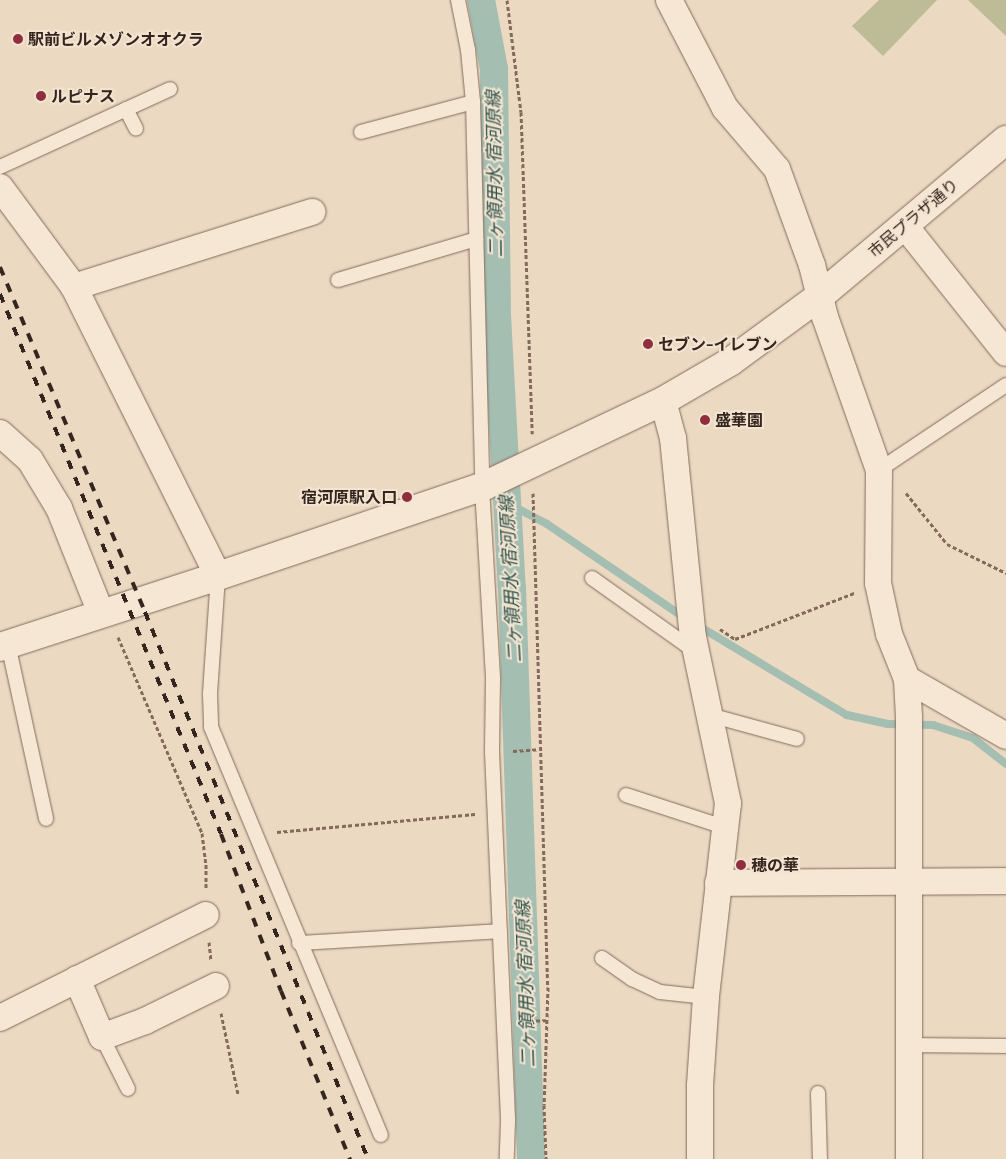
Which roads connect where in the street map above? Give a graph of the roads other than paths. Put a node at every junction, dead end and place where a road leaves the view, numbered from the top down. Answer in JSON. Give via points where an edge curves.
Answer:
{"nodes":[{"id":1,"x":458,"y":0,"type":"edge"},
{"id":2,"x":669,"y":0,"type":"edge"},
{"id":3,"x":170,"y":88,"type":"dead end"},
{"id":4,"x":473,"y":102,"type":"junction"},
{"id":5,"x":126,"y":109,"type":"junction"},
{"id":6,"x":136,"y":129,"type":"dead end"},
{"id":7,"x":360,"y":132,"type":"dead end"},
{"id":8,"x":1006,"y":140,"type":"edge"},
{"id":9,"x":0,"y":167,"type":"edge"},
{"id":10,"x":0,"y":187,"type":"edge"},
{"id":11,"x":312,"y":212,"type":"dead end"},
{"id":12,"x":905,"y":226,"type":"junction"},
{"id":13,"x":476,"y":239,"type":"junction"},
{"id":14,"x":338,"y":280,"type":"dead end"},
{"id":15,"x":74,"y":287,"type":"junction"},
{"id":16,"x":820,"y":296,"type":"junction"},
{"id":17,"x":1006,"y":353,"type":"edge"},
{"id":18,"x":1006,"y":385,"type":"edge"},
{"id":19,"x":663,"y":401,"type":"junction"},
{"id":20,"x":0,"y":433,"type":"edge"},
{"id":21,"x":879,"y":470,"type":"junction"},
{"id":22,"x":506,"y":475,"type":"junction"},
{"id":23,"x":218,"y":576,"type":"junction"},
{"id":24,"x":592,"y":578,"type":"dead end"},
{"id":25,"x":108,"y":621,"type":"junction"},
{"id":26,"x":692,"y":629,"type":"junction"},
{"id":27,"x":4,"y":645,"type":"edge"},
{"id":28,"x":907,"y":679,"type":"junction"},
{"id":29,"x":710,"y":714,"type":"junction"},
{"id":30,"x":1006,"y":736,"type":"edge"},
{"id":31,"x":797,"y":739,"type":"dead end"},
{"id":32,"x":626,"y":795,"type":"dead end"},
{"id":33,"x":46,"y":818,"type":"dead end"},
{"id":34,"x":724,"y":827,"type":"junction"},
{"id":35,"x":1006,"y":881,"type":"edge"},
{"id":36,"x":909,"y":882,"type":"junction"},
{"id":37,"x":718,"y":883,"type":"junction"},
{"id":38,"x":206,"y":914,"type":"road end"},
{"id":39,"x":500,"y":931,"type":"junction"},
{"id":40,"x":300,"y":943,"type":"junction"},
{"id":41,"x":602,"y":958,"type":"dead end"},
{"id":42,"x":77,"y":979,"type":"junction"},
{"id":43,"x":216,"y":986,"type":"road end"},
{"id":44,"x":706,"y":997,"type":"junction"},
{"id":45,"x":0,"y":1018,"type":"edge"},
{"id":46,"x":102,"y":1037,"type":"junction"},
{"id":47,"x":909,"y":1045,"type":"junction"},
{"id":48,"x":1006,"y":1046,"type":"edge"},
{"id":49,"x":128,"y":1089,"type":"dead end"},
{"id":50,"x":818,"y":1093,"type":"dead end"},
{"id":51,"x":381,"y":1135,"type":"dead end"},
{"id":52,"x":506,"y":1159,"type":"edge"},
{"id":53,"x":700,"y":1159,"type":"edge"},
{"id":54,"x":820,"y":1159,"type":"edge"},
{"id":55,"x":908,"y":1159,"type":"edge"}],
"edges":[{"from":1,"to":4,"type":"lane","via":[[468,50]]},
{"from":2,"to":16,"type":"street","via":[[725,108],[777,169]]},
{"from":3,"to":5,"type":"lane"},
{"from":4,"to":7,"type":"lane"},
{"from":4,"to":13,"type":"lane"},
{"from":5,"to":6,"type":"lane"},
{"from":5,"to":9,"type":"lane"},
{"from":8,"to":12,"type":"street","name":"市民プラザ通り"},
{"from":10,"to":15,"type":"street"},
{"from":11,"to":15,"type":"street"},
{"from":12,"to":16,"type":"street","name":"市民プラザ通り"},
{"from":12,"to":17,"type":"street"},
{"from":13,"to":14,"type":"lane"},
{"from":13,"to":22,"type":"lane"},
{"from":15,"to":23,"type":"street"},
{"from":16,"to":19,"type":"street","name":"市民プラザ通り","via":[[730,362]]},
{"from":16,"to":21,"type":"street"},
{"from":18,"to":21,"type":"lane"},
{"from":19,"to":22,"type":"street","name":"市民プラザ通り"},
{"from":19,"to":26,"type":"street","via":[[673,438]]},
{"from":20,"to":25,"type":"street","via":[[30,460],[59,508]]},
{"from":21,"to":28,"type":"street","via":[[878,583],[890,634]]},
{"from":22,"to":23,"type":"street","name":"市民プラザ通り"},
{"from":22,"to":39,"type":"lane","via":[[496,812]]},
{"from":23,"to":25,"type":"street","name":"市民プラザ通り"},
{"from":23,"to":40,"type":"lane","via":[[210,694],[211,727]]},
{"from":24,"to":26,"type":"lane"},
{"from":25,"to":27,"type":"street","name":"市民プラザ通り"},
{"from":26,"to":29,"type":"street"},
{"from":27,"to":33,"type":"lane"},
{"from":28,"to":30,"type":"street"},
{"from":28,"to":36,"type":"street"},
{"from":29,"to":31,"type":"lane"},
{"from":29,"to":34,"type":"street","via":[[728,803]]},
{"from":32,"to":34,"type":"lane"},
{"from":34,"to":37,"type":"street"},
{"from":35,"to":36,"type":"street"},
{"from":36,"to":37,"type":"street"},
{"from":36,"to":47,"type":"street"},
{"from":37,"to":44,"type":"street"},
{"from":38,"to":42,"type":"street"},
{"from":39,"to":40,"type":"lane"},
{"from":39,"to":52,"type":"lane","via":[[508,1121]]},
{"from":40,"to":51,"type":"lane"},
{"from":41,"to":44,"type":"lane","via":[[632,979],[660,992]]},
{"from":42,"to":45,"type":"street"},
{"from":42,"to":46,"type":"street"},
{"from":43,"to":46,"type":"street","via":[[145,1021]]},
{"from":44,"to":53,"type":"street","via":[[700,1086]]},
{"from":46,"to":49,"type":"lane"},
{"from":47,"to":48,"type":"lane"},
{"from":47,"to":55,"type":"street"},
{"from":50,"to":54,"type":"lane"}]}
